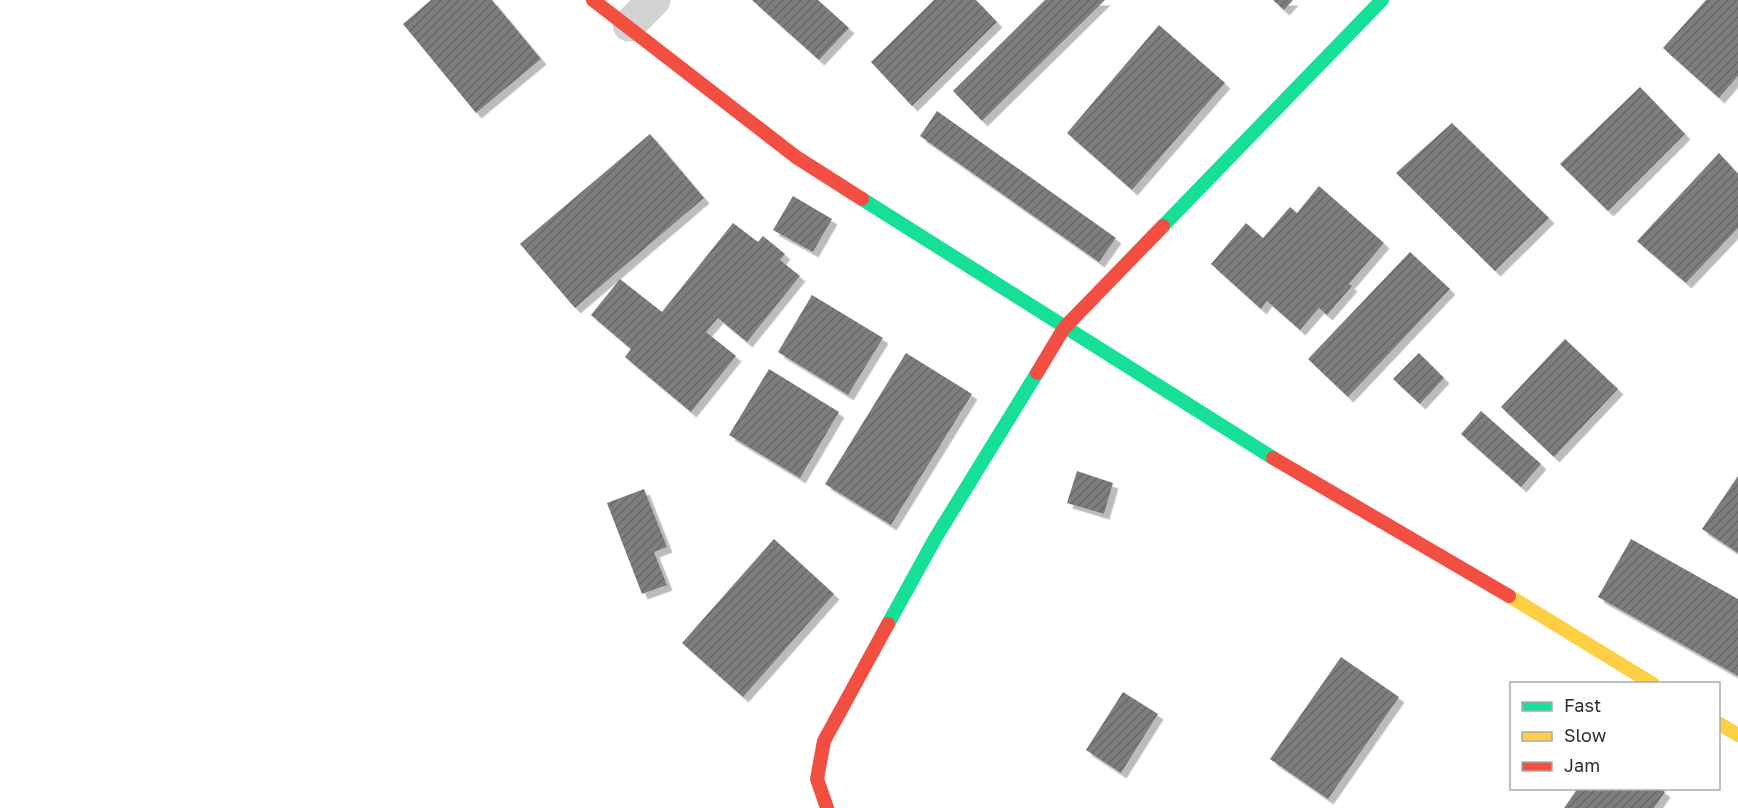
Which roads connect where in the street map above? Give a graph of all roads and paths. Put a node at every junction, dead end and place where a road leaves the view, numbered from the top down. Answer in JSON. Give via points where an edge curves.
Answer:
{"nodes":[{"id":1,"x":593,"y":0,"type":"edge"},
{"id":2,"x":654,"y":0,"type":"edge"},
{"id":3,"x":1382,"y":0,"type":"edge"},
{"id":4,"x":629,"y":25,"type":"junction"},
{"id":5,"x":1064,"y":328,"type":"junction"},
{"id":6,"x":1650,"y":682,"type":"edge"},
{"id":7,"x":1720,"y":724,"type":"edge"},
{"id":8,"x":1738,"y":735,"type":"edge"},
{"id":9,"x":827,"y":808,"type":"edge"}],
"edges":[{"from":1,"to":4,"type":"main road"},
{"from":2,"to":4,"type":"street"},
{"from":3,"to":5,"type":"main road"},
{"from":4,"to":5,"type":"main road","via":[[796,158]]},
{"from":5,"to":6,"type":"main road","via":[[1233,434]]},
{"from":5,"to":9,"type":"main road","via":[[936,537],[828,731],[817,765],[818,793]]},
{"from":7,"to":8,"type":"main road"}]}
